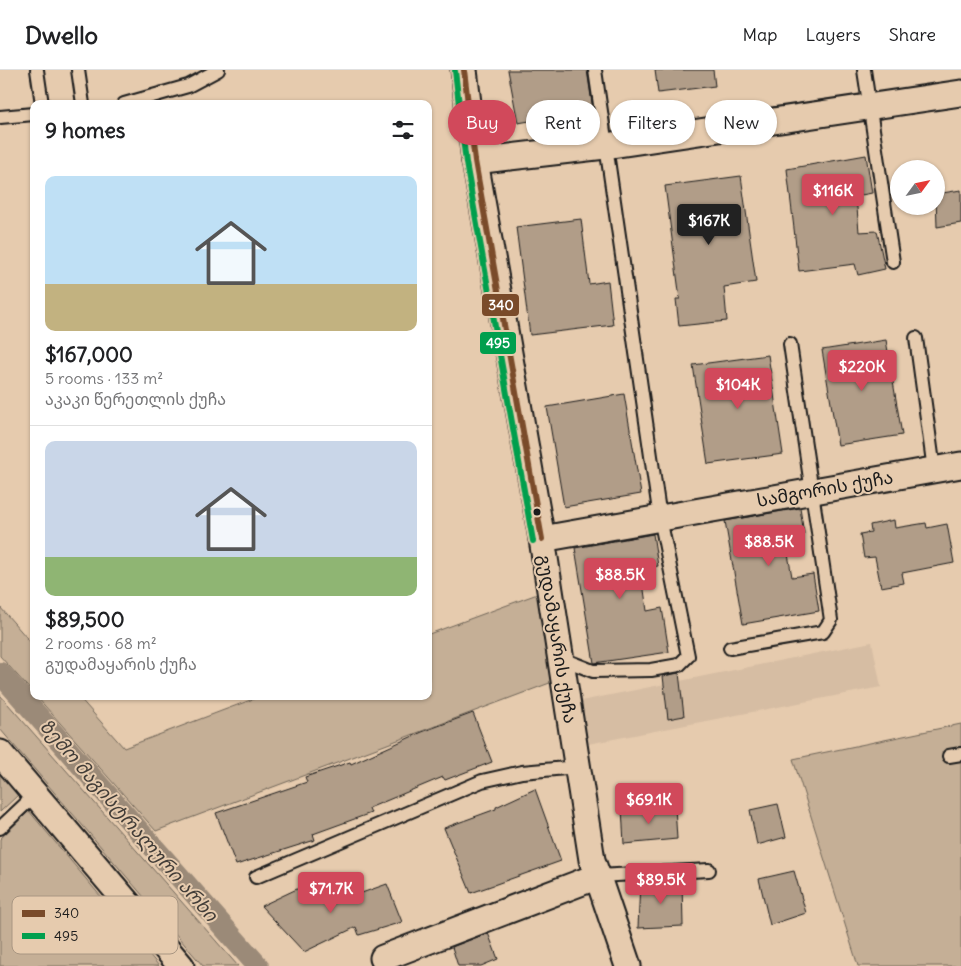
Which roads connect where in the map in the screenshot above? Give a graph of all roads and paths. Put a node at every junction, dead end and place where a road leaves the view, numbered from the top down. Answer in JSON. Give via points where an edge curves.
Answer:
{"nodes":[{"id":1,"x":38,"y":70,"type":"edge"},
{"id":2,"x":78,"y":70,"type":"edge"},
{"id":3,"x":218,"y":70,"type":"edge"},
{"id":4,"x":464,"y":70,"type":"edge"},
{"id":5,"x":595,"y":70,"type":"edge"},
{"id":6,"x":864,"y":70,"type":"edge"},
{"id":7,"x":961,"y":93,"type":"edge"},
{"id":8,"x":42,"y":100,"type":"edge"},
{"id":9,"x":82,"y":100,"type":"edge"},
{"id":10,"x":138,"y":100,"type":"edge"},
{"id":11,"x":870,"y":106,"type":"junction"},
{"id":12,"x":30,"y":114,"type":"edge"},
{"id":13,"x":0,"y":118,"type":"edge"},
{"id":14,"x":605,"y":146,"type":"junction"},
{"id":15,"x":475,"y":161,"type":"junction"},
{"id":16,"x":893,"y":262,"type":"dead end"},
{"id":17,"x":916,"y":338,"type":"dead end"},
{"id":18,"x":790,"y":344,"type":"dead end"},
{"id":19,"x":961,"y":465,"type":"edge"},
{"id":20,"x":934,"y":470,"type":"junction"},
{"id":21,"x":812,"y":491,"type":"junction"},
{"id":22,"x":660,"y":518,"type":"junction"},
{"id":23,"x":542,"y":539,"type":"junction"},
{"id":24,"x":730,"y":648,"type":"dead end"},
{"id":25,"x":560,"y":658,"type":"junction"},
{"id":26,"x":0,"y":754,"type":"edge"},
{"id":27,"x":577,"y":767,"type":"junction"},
{"id":28,"x":36,"y":794,"type":"junction"},
{"id":29,"x":0,"y":828,"type":"edge"},
{"id":30,"x":709,"y":870,"type":"dead end"},
{"id":31,"x":598,"y":876,"type":"junction"},
{"id":32,"x":256,"y":877,"type":"dead end"},
{"id":33,"x":122,"y":896,"type":"edge"},
{"id":34,"x":171,"y":954,"type":"edge"},
{"id":35,"x":383,"y":958,"type":"dead end"},
{"id":36,"x":181,"y":966,"type":"edge"},
{"id":37,"x":628,"y":966,"type":"edge"}],
"edges":[{"from":1,"to":8,"type":"lane"},
{"from":2,"to":9,"type":"lane"},
{"from":3,"to":10,"type":"lane","via":[[188,86]]},
{"from":4,"to":15,"type":"street","name":"გუდამაყარის ქუჩა"},
{"from":5,"to":14,"type":"lane"},
{"from":6,"to":11,"type":"lane"},
{"from":7,"to":11,"type":"street"},
{"from":11,"to":14,"type":"street"},
{"from":11,"to":16,"type":"lane"},
{"from":12,"to":13,"type":"lane"},
{"from":14,"to":15,"type":"street"},
{"from":14,"to":22,"type":"lane"},
{"from":15,"to":23,"type":"street","name":"გუდამაყარის ქუჩა"},
{"from":17,"to":20,"type":"lane"},
{"from":18,"to":21,"type":"lane"},
{"from":19,"to":20,"type":"street","name":"სამგორის ქუჩა"},
{"from":20,"to":21,"type":"street","name":"სამგორის ქუჩა"},
{"from":21,"to":22,"type":"street","name":"სამგორის ქუჩა"},
{"from":21,"to":24,"type":"lane","via":[[831,620],[823,632]]},
{"from":22,"to":23,"type":"street","name":"სამგორის ქუჩა"},
{"from":22,"to":25,"type":"lane","via":[[688,656],[684,662],[651,670],[593,671]]},
{"from":23,"to":25,"type":"street","name":"გუდამაყარის ქუჩა"},
{"from":25,"to":27,"type":"street","name":"გუდამაყარის ქუჩა"},
{"from":26,"to":28,"type":"street"},
{"from":27,"to":31,"type":"street","name":"გუდამაყარის ქუჩა","via":[[592,860]]},
{"from":27,"to":32,"type":"lane","via":[[522,772],[482,781]]},
{"from":28,"to":29,"type":"lane"},
{"from":28,"to":33,"type":"street"},
{"from":30,"to":31,"type":"lane"},
{"from":31,"to":35,"type":"street"},
{"from":31,"to":37,"type":"street","name":"გუდამაყარის ქუჩა"},
{"from":34,"to":36,"type":"street"}]}
